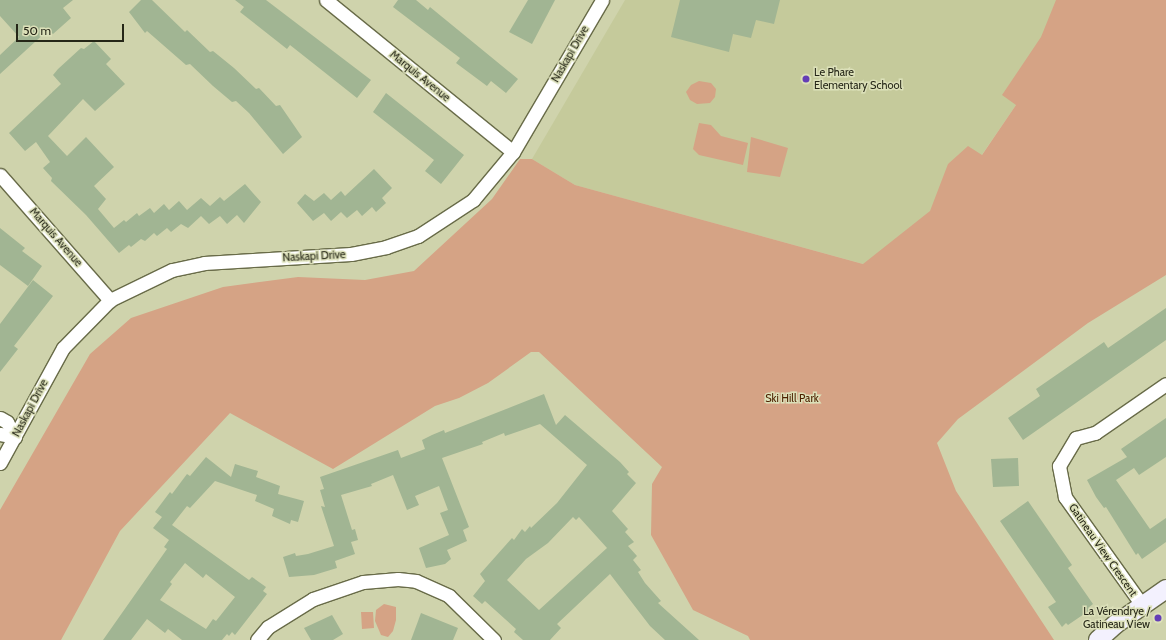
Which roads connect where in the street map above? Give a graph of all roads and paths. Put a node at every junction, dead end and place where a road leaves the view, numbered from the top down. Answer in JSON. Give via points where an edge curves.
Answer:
{"nodes":[{"id":1,"x":326,"y":0,"type":"edge"},
{"id":2,"x":602,"y":0,"type":"edge"},
{"id":3,"x":513,"y":152,"type":"junction"},
{"id":4,"x":0,"y":175,"type":"edge"},
{"id":5,"x":110,"y":300,"type":"junction"},
{"id":6,"x":1166,"y":384,"type":"edge"},
{"id":7,"x":0,"y":418,"type":"edge"},
{"id":8,"x":0,"y":434,"type":"edge"},
{"id":9,"x":15,"y":437,"type":"junction"},
{"id":10,"x":0,"y":463,"type":"edge"},
{"id":11,"x":1166,"y":589,"type":"edge"},
{"id":12,"x":1142,"y":605,"type":"junction"},
{"id":13,"x":257,"y":640,"type":"edge"},
{"id":14,"x":494,"y":640,"type":"edge"},
{"id":15,"x":1098,"y":640,"type":"edge"}],
"edges":[{"from":1,"to":3,"type":"street","name":"Marquis Avenue"},
{"from":2,"to":3,"type":"street","name":"Naskapi Drive"},
{"from":3,"to":5,"type":"street","name":"Naskapi Drive","via":[[473,200],[418,236],[386,247],[351,254],[197,264],[172,270]]},
{"from":4,"to":5,"type":"street","name":"Marquis Avenue"},
{"from":5,"to":9,"type":"street","name":"Naskapi Drive","via":[[62,348]]},
{"from":6,"to":12,"type":"street","name":"Gatineau View Crescent","via":[[1095,433],[1076,438],[1059,466],[1065,497]]},
{"from":7,"to":9,"type":"street","via":[[7,422]]},
{"from":8,"to":9,"type":"street"},
{"from":9,"to":10,"type":"street","name":"Naskapi Drive"},
{"from":11,"to":12,"type":"street"},
{"from":12,"to":15,"type":"street"},
{"from":13,"to":14,"type":"street","via":[[268,627],[313,599],[363,582],[398,579],[416,581],[449,596]]}]}
